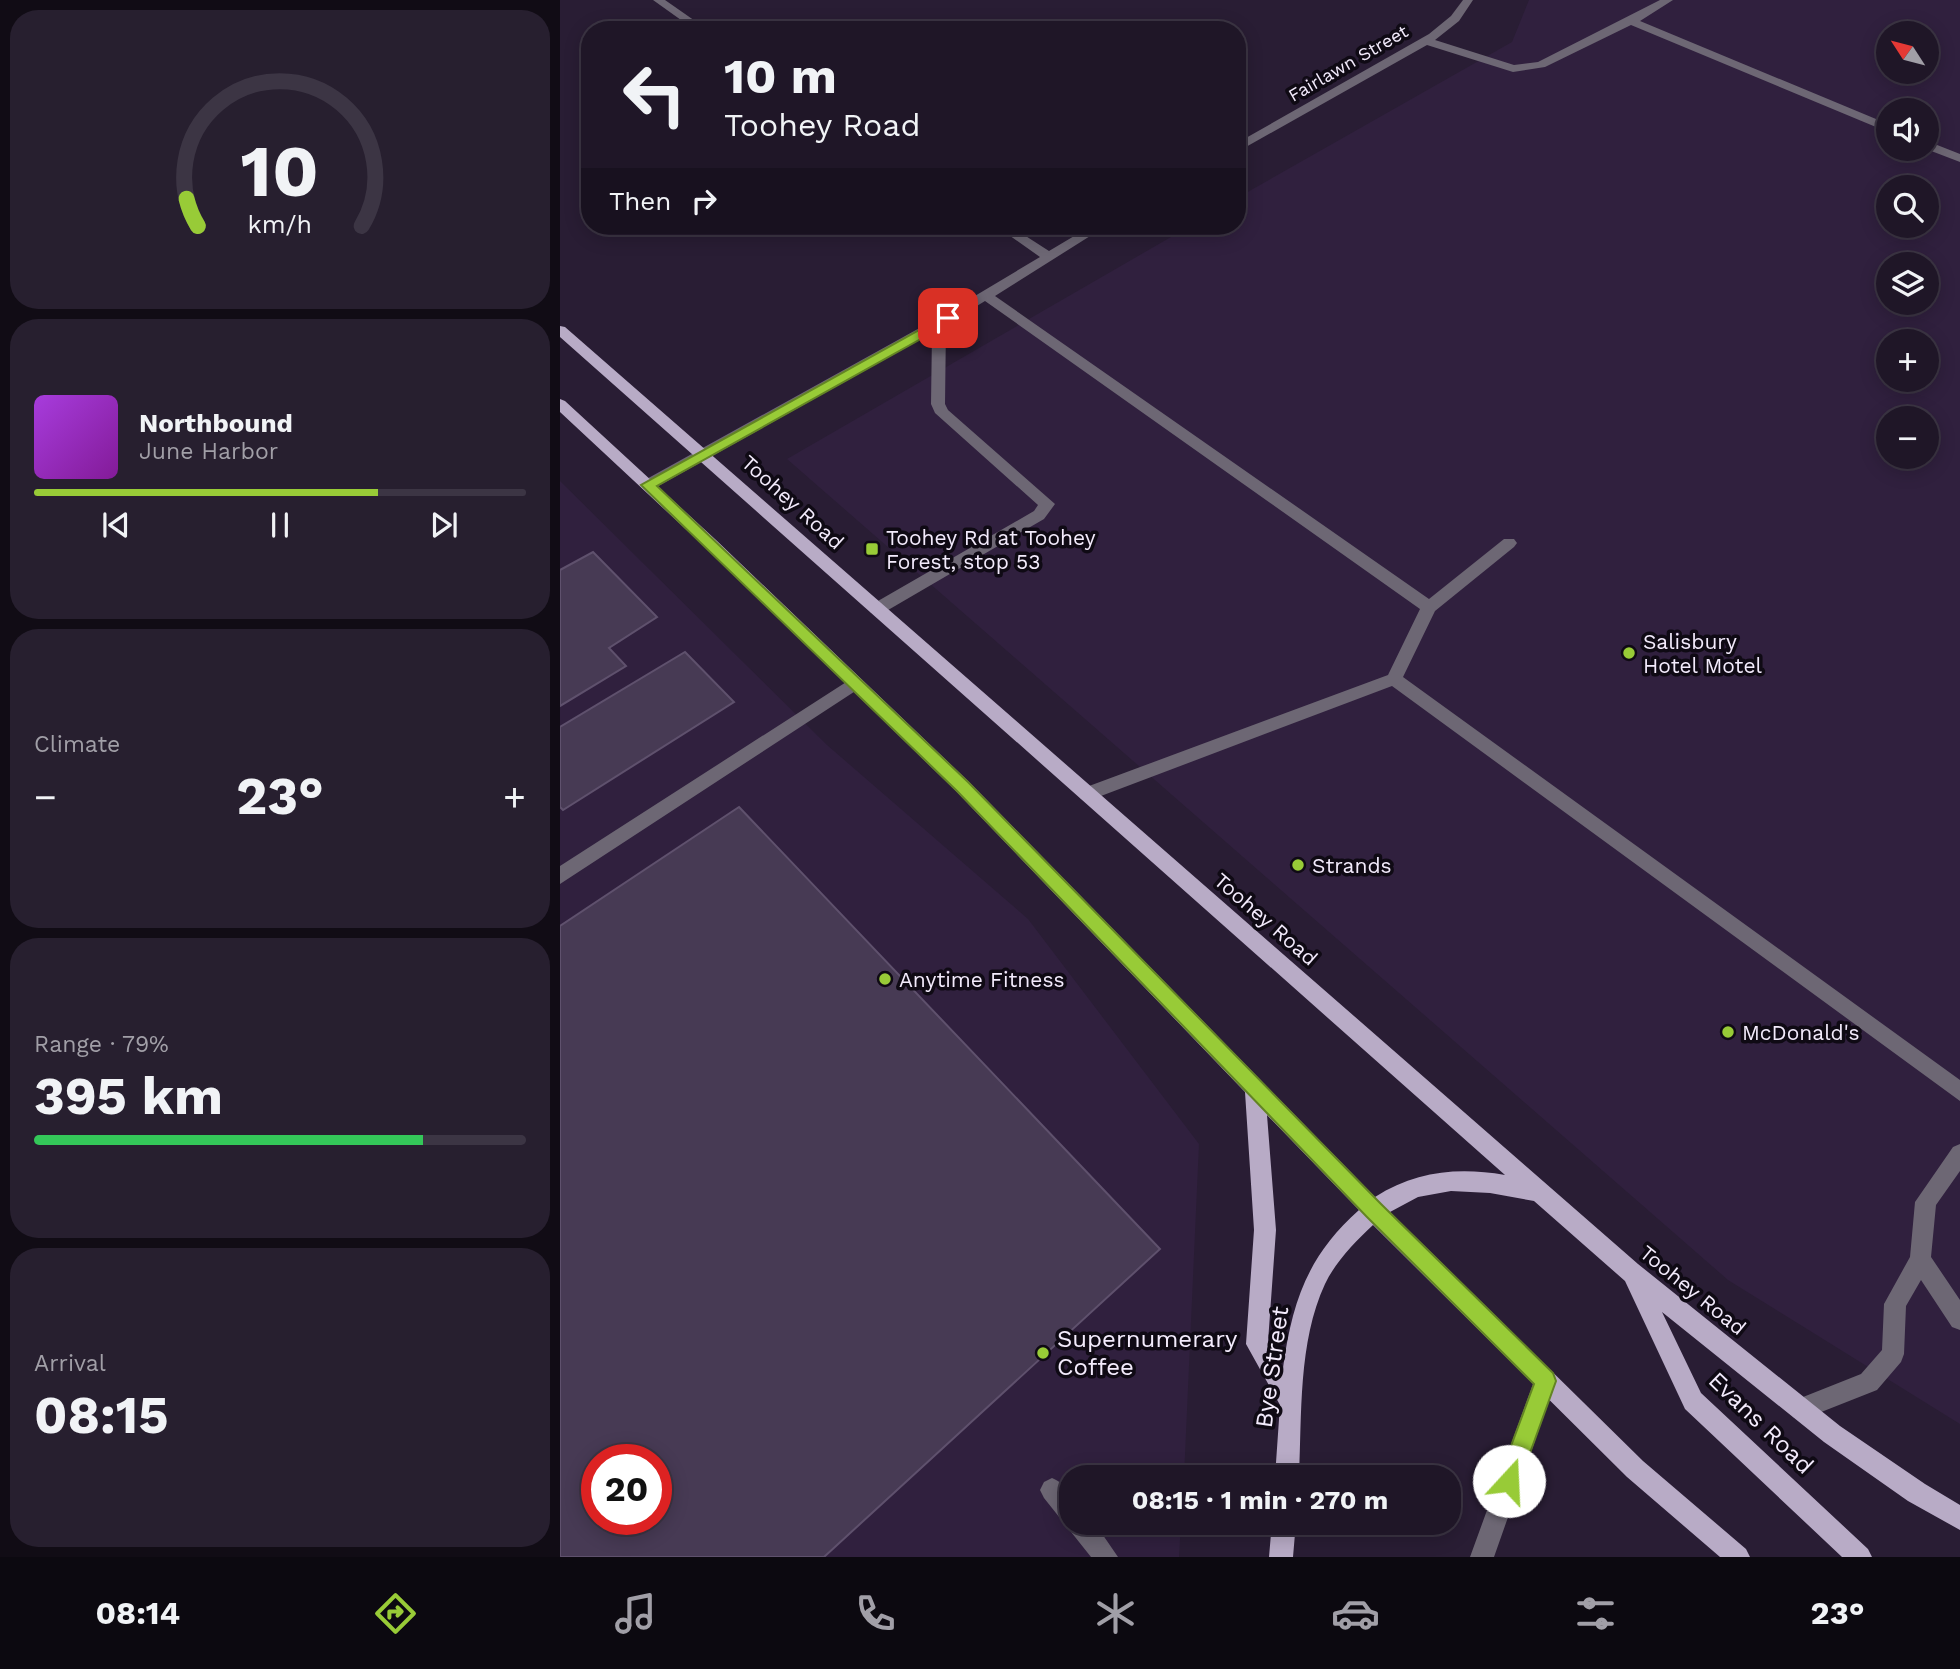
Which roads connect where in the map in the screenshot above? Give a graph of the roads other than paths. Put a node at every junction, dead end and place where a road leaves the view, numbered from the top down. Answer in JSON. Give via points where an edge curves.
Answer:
{"nodes":[{"id":1,"x":658,"y":0,"type":"edge"},
{"id":2,"x":1468,"y":0,"type":"edge"},
{"id":3,"x":1668,"y":0,"type":"edge"},
{"id":4,"x":690,"y":21,"type":"edge"},
{"id":5,"x":1631,"y":21,"type":"junction"},
{"id":6,"x":1426,"y":41,"type":"junction"},
{"id":7,"x":1876,"y":123,"type":"edge"},
{"id":8,"x":1246,"y":143,"type":"edge"},
{"id":9,"x":1939,"y":150,"type":"edge"},
{"id":10,"x":1960,"y":158,"type":"edge"},
{"id":11,"x":1016,"y":235,"type":"edge"},
{"id":12,"x":1084,"y":235,"type":"edge"},
{"id":13,"x":1047,"y":256,"type":"junction"},
{"id":14,"x":985,"y":295,"type":"junction"},
{"id":15,"x":939,"y":323,"type":"junction"},
{"id":16,"x":560,"y":330,"type":"edge"},
{"id":17,"x":560,"y":404,"type":"edge"},
{"id":18,"x":703,"y":455,"type":"junction"},
{"id":19,"x":648,"y":485,"type":"junction"},
{"id":20,"x":1509,"y":543,"type":"dead end"},
{"id":21,"x":1429,"y":607,"type":"junction"},
{"id":22,"x":877,"y":609,"type":"junction"},
{"id":23,"x":1394,"y":679,"type":"junction"},
{"id":24,"x":854,"y":683,"type":"junction"},
{"id":25,"x":1087,"y":794,"type":"junction"},
{"id":26,"x":560,"y":876,"type":"edge"},
{"id":27,"x":1255,"y":1086,"type":"junction"},
{"id":28,"x":1960,"y":1093,"type":"edge"},
{"id":29,"x":1960,"y":1154,"type":"edge"},
{"id":30,"x":1540,"y":1192,"type":"junction"},
{"id":31,"x":1374,"y":1211,"type":"junction"},
{"id":32,"x":1920,"y":1260,"type":"junction"},
{"id":33,"x":1630,"y":1272,"type":"junction"},
{"id":34,"x":1960,"y":1319,"type":"edge"},
{"id":35,"x":1545,"y":1381,"type":"junction"},
{"id":36,"x":1292,"y":1404,"type":"junction"},
{"id":37,"x":1801,"y":1409,"type":"junction"},
{"id":38,"x":1288,"y":1465,"type":"edge"},
{"id":39,"x":1052,"y":1490,"type":"dead end"},
{"id":40,"x":1059,"y":1499,"type":"edge"},
{"id":41,"x":1960,"y":1518,"type":"edge"},
{"id":42,"x":1088,"y":1535,"type":"edge"},
{"id":43,"x":1283,"y":1535,"type":"edge"},
{"id":44,"x":1106,"y":1557,"type":"edge"},
{"id":45,"x":1281,"y":1557,"type":"edge"},
{"id":46,"x":1482,"y":1557,"type":"edge"},
{"id":47,"x":1738,"y":1557,"type":"edge"},
{"id":48,"x":1860,"y":1557,"type":"edge"}],
"edges":[{"from":1,"to":4,"type":"street"},
{"from":2,"to":6,"type":"street","name":"Fairlawn Street","via":[[1449,27]]},
{"from":3,"to":5,"type":"street"},
{"from":5,"to":6,"type":"street","via":[[1527,68],[1513,69]]},
{"from":5,"to":7,"type":"street"},
{"from":6,"to":8,"type":"street","name":"Fairlawn Street"},
{"from":9,"to":10,"type":"street"},
{"from":11,"to":13,"type":"street"},
{"from":12,"to":13,"type":"street"},
{"from":13,"to":14,"type":"street"},
{"from":14,"to":15,"type":"street"},
{"from":14,"to":21,"type":"street"},
{"from":15,"to":18,"type":"street"},
{"from":15,"to":22,"type":"street","via":[[938,404],[942,413],[1047,504],[1039,515]]},
{"from":16,"to":18,"type":"main road","name":"Toohey Road"},
{"from":17,"to":19,"type":"main road"},
{"from":18,"to":19,"type":"street"},
{"from":18,"to":22,"type":"main road","name":"Toohey Road"},
{"from":19,"to":24,"type":"main road"},
{"from":20,"to":21,"type":"street"},
{"from":21,"to":23,"type":"street"},
{"from":22,"to":25,"type":"main road","name":"Toohey Road"},
{"from":23,"to":25,"type":"street"},
{"from":23,"to":28,"type":"street"},
{"from":24,"to":26,"type":"street"},
{"from":24,"to":27,"type":"main road","via":[[962,786]]},
{"from":25,"to":30,"type":"main road","name":"Toohey Road"},
{"from":27,"to":31,"type":"main road"},
{"from":27,"to":36,"type":"main road","via":[[1265,1230],[1257,1344]]},
{"from":29,"to":32,"type":"street","via":[[1926,1202]]},
{"from":30,"to":31,"type":"main road","name":"Bye Street","via":[[1479,1181],[1441,1181],[1410,1188]]},
{"from":30,"to":33,"type":"main road","name":"Toohey Road"},
{"from":31,"to":35,"type":"main road"},
{"from":31,"to":36,"type":"main road","name":"Bye Street","via":[[1344,1237],[1317,1277],[1301,1328]]},
{"from":32,"to":34,"type":"street"},
{"from":32,"to":37,"type":"street","via":[[1895,1304],[1893,1354],[1869,1382]]},
{"from":33,"to":37,"type":"main road","name":"Toohey Road"},
{"from":33,"to":48,"type":"main road","name":"Evans Road","via":[[1693,1401]]},
{"from":35,"to":46,"type":"street"},
{"from":35,"to":47,"type":"main road","via":[[1635,1469]]},
{"from":36,"to":38,"type":"main road","name":"Bye Street"},
{"from":37,"to":41,"type":"main road","name":"Toohey Road","via":[[1920,1496]]},
{"from":39,"to":40,"type":"street"},
{"from":42,"to":44,"type":"street"},
{"from":43,"to":45,"type":"main road"}]}
